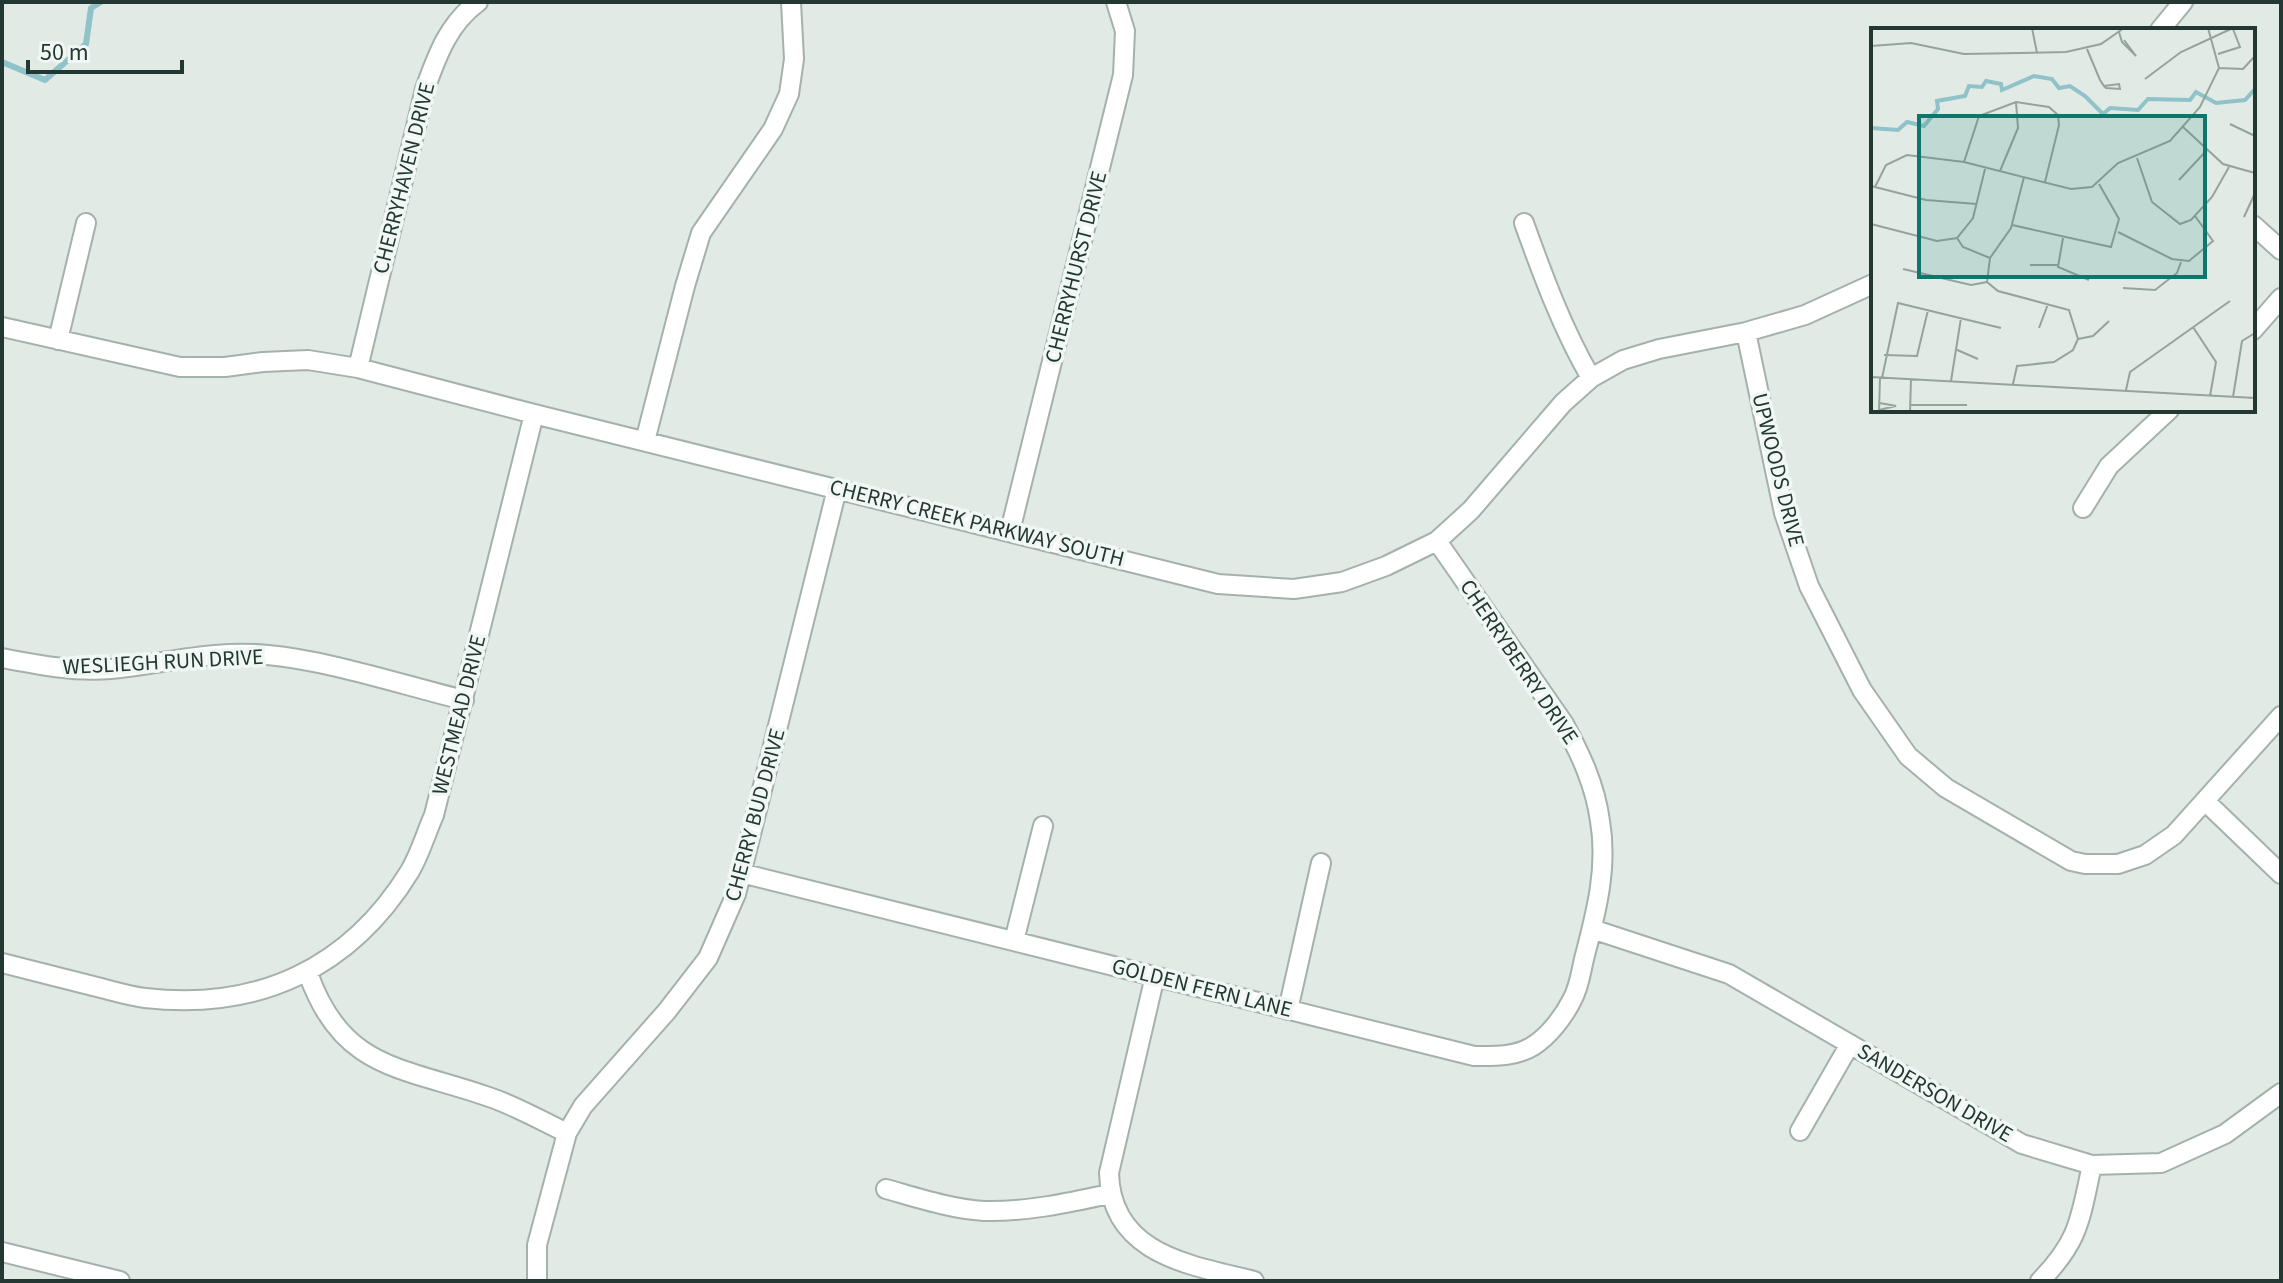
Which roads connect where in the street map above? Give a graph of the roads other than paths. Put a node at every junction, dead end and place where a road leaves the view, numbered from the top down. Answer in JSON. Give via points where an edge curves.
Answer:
{"nodes":[{"id":1,"x":478,"y":2,"type":"edge"},
{"id":2,"x":791,"y":2,"type":"edge"},
{"id":3,"x":1116,"y":2,"type":"edge"},
{"id":4,"x":2183,"y":2,"type":"edge"},
{"id":5,"x":2162,"y":28,"type":"edge"},
{"id":6,"x":86,"y":223,"type":"dead end"},
{"id":7,"x":1524,"y":223,"type":"dead end"},
{"id":8,"x":2255,"y":227,"type":"edge"},
{"id":9,"x":2281,"y":250,"type":"edge"},
{"id":10,"x":1871,"y":285,"type":"edge"},
{"id":11,"x":2281,"y":298,"type":"edge"},
{"id":12,"x":2,"y":327,"type":"edge"},
{"id":13,"x":2255,"y":328,"type":"edge"},
{"id":14,"x":1746,"y":332,"type":"junction"},
{"id":15,"x":58,"y":340,"type":"junction"},
{"id":16,"x":358,"y":368,"type":"junction"},
{"id":17,"x":1591,"y":378,"type":"junction"},
{"id":18,"x":2167,"y":412,"type":"edge"},
{"id":19,"x":534,"y":414,"type":"junction"},
{"id":20,"x":645,"y":441,"type":"junction"},
{"id":21,"x":837,"y":489,"type":"junction"},
{"id":22,"x":2083,"y":508,"type":"dead end"},
{"id":23,"x":1010,"y":531,"type":"junction"},
{"id":24,"x":1437,"y":541,"type":"junction"},
{"id":25,"x":2,"y":658,"type":"edge"},
{"id":26,"x":464,"y":700,"type":"junction"},
{"id":27,"x":2281,"y":716,"type":"edge"},
{"id":28,"x":2205,"y":801,"type":"junction"},
{"id":29,"x":1043,"y":826,"type":"dead end"},
{"id":30,"x":1321,"y":863,"type":"dead end"},
{"id":31,"x":741,"y":873,"type":"junction"},
{"id":32,"x":2281,"y":874,"type":"edge"},
{"id":33,"x":1592,"y":929,"type":"junction"},
{"id":34,"x":1014,"y":941,"type":"junction"},
{"id":35,"x":2,"y":963,"type":"edge"},
{"id":36,"x":308,"y":973,"type":"junction"},
{"id":37,"x":1155,"y":976,"type":"junction"},
{"id":38,"x":1288,"y":1010,"type":"junction"},
{"id":39,"x":1850,"y":1044,"type":"junction"},
{"id":40,"x":2281,"y":1093,"type":"edge"},
{"id":41,"x":1800,"y":1131,"type":"dead end"},
{"id":42,"x":567,"y":1133,"type":"junction"},
{"id":43,"x":2092,"y":1165,"type":"junction"},
{"id":44,"x":886,"y":1189,"type":"dead end"},
{"id":45,"x":1109,"y":1194,"type":"junction"},
{"id":46,"x":2,"y":1252,"type":"edge"},
{"id":47,"x":120,"y":1281,"type":"edge"},
{"id":48,"x":537,"y":1281,"type":"edge"},
{"id":49,"x":1254,"y":1281,"type":"edge"},
{"id":50,"x":2040,"y":1281,"type":"edge"}],
"edges":[{"from":1,"to":16,"type":"street","name":"CHERRYHAVEN DRIVE","via":[[441,46],[425,89]]},
{"from":2,"to":20,"type":"street","via":[[794,59],[789,94],[773,129],[701,233]]},
{"from":3,"to":23,"type":"street","name":"CHERRYHURST DRIVE","via":[[1125,31],[1123,75]]},
{"from":4,"to":5,"type":"street"},
{"from":6,"to":15,"type":"street"},
{"from":7,"to":17,"type":"street"},
{"from":8,"to":9,"type":"street"},
{"from":10,"to":14,"type":"street","name":"CHERRY CREEK PARKWAY SOUTH","via":[[1805,315]]},
{"from":11,"to":13,"type":"street"},
{"from":12,"to":15,"type":"street","name":"CHERRY CREEK PARKWAY SOUTH"},
{"from":14,"to":17,"type":"street","name":"CHERRY CREEK PARKWAY SOUTH","via":[[1659,349],[1623,360]]},
{"from":14,"to":28,"type":"street","name":"UPWOODS DRIVE","via":[[1784,513],[1809,586],[1862,690],[1908,756],[1946,788],[2071,861],[2085,864],[2118,864],[2145,855],[2174,835]]},
{"from":15,"to":16,"type":"street","name":"CHERRY CREEK PARKWAY SOUTH","via":[[180,367],[308,360]]},
{"from":16,"to":19,"type":"street","name":"CHERRY CREEK PARKWAY SOUTH"},
{"from":17,"to":24,"type":"street","name":"CHERRY CREEK PARKWAY SOUTH"},
{"from":18,"to":22,"type":"street","via":[[2109,466]]},
{"from":19,"to":20,"type":"street","name":"CHERRY CREEK PARKWAY SOUTH"},
{"from":19,"to":26,"type":"street","name":"WESTMEAD DRIVE"},
{"from":20,"to":21,"type":"street","name":"CHERRY CREEK PARKWAY SOUTH"},
{"from":21,"to":23,"type":"street","name":"CHERRY CREEK PARKWAY SOUTH"},
{"from":21,"to":31,"type":"street","name":"CHERRY BUD DRIVE"},
{"from":23,"to":24,"type":"street","name":"CHERRY CREEK PARKWAY SOUTH","via":[[1218,584],[1294,589],[1342,582]]},
{"from":24,"to":33,"type":"street","name":"CHERRYBERRY DRIVE","via":[[1564,724],[1594,788],[1603,859]]},
{"from":25,"to":26,"type":"street","name":"WESLIEGH RUN DRIVE","via":[[54,668],[109,669],[220,655],[267,655]]},
{"from":26,"to":36,"type":"street","name":"WESTMEAD DRIVE","via":[[434,815],[411,869],[386,907]]},
{"from":27,"to":28,"type":"street"},
{"from":28,"to":32,"type":"street"},
{"from":29,"to":34,"type":"street"},
{"from":30,"to":38,"type":"street"},
{"from":31,"to":34,"type":"street","name":"GOLDEN FERN LANE"},
{"from":31,"to":42,"type":"street","name":"CHERRY BUD DRIVE","via":[[708,958],[583,1106]]},
{"from":33,"to":38,"type":"street","name":"GOLDEN FERN LANE","via":[[1570,1004],[1534,1045],[1505,1056],[1474,1056]]},
{"from":33,"to":39,"type":"street","name":"SANDERSON DRIVE","via":[[1729,974]]},
{"from":34,"to":37,"type":"street","name":"GOLDEN FERN LANE"},
{"from":35,"to":36,"type":"street","name":"WESTMEAD DRIVE","via":[[143,998],[185,1001],[227,998]]},
{"from":36,"to":42,"type":"street","via":[[324,1013],[357,1050],[378,1062],[492,1098]]},
{"from":37,"to":38,"type":"street","name":"GOLDEN FERN LANE"},
{"from":37,"to":45,"type":"street","via":[[1114,1145]]},
{"from":39,"to":41,"type":"street"},
{"from":39,"to":43,"type":"street","name":"SANDERSON DRIVE","via":[[2022,1144]]},
{"from":40,"to":43,"type":"street","name":"SANDERSON DRIVE","via":[[2225,1134],[2161,1163]]},
{"from":42,"to":48,"type":"street","name":"CHERRY BUD DRIVE","via":[[537,1245]]},
{"from":43,"to":50,"type":"street","via":[[2078,1230]]},
{"from":44,"to":45,"type":"street","via":[[983,1211]]},
{"from":45,"to":49,"type":"street","via":[[1114,1210],[1150,1248],[1176,1261]]},
{"from":46,"to":47,"type":"street"}]}
